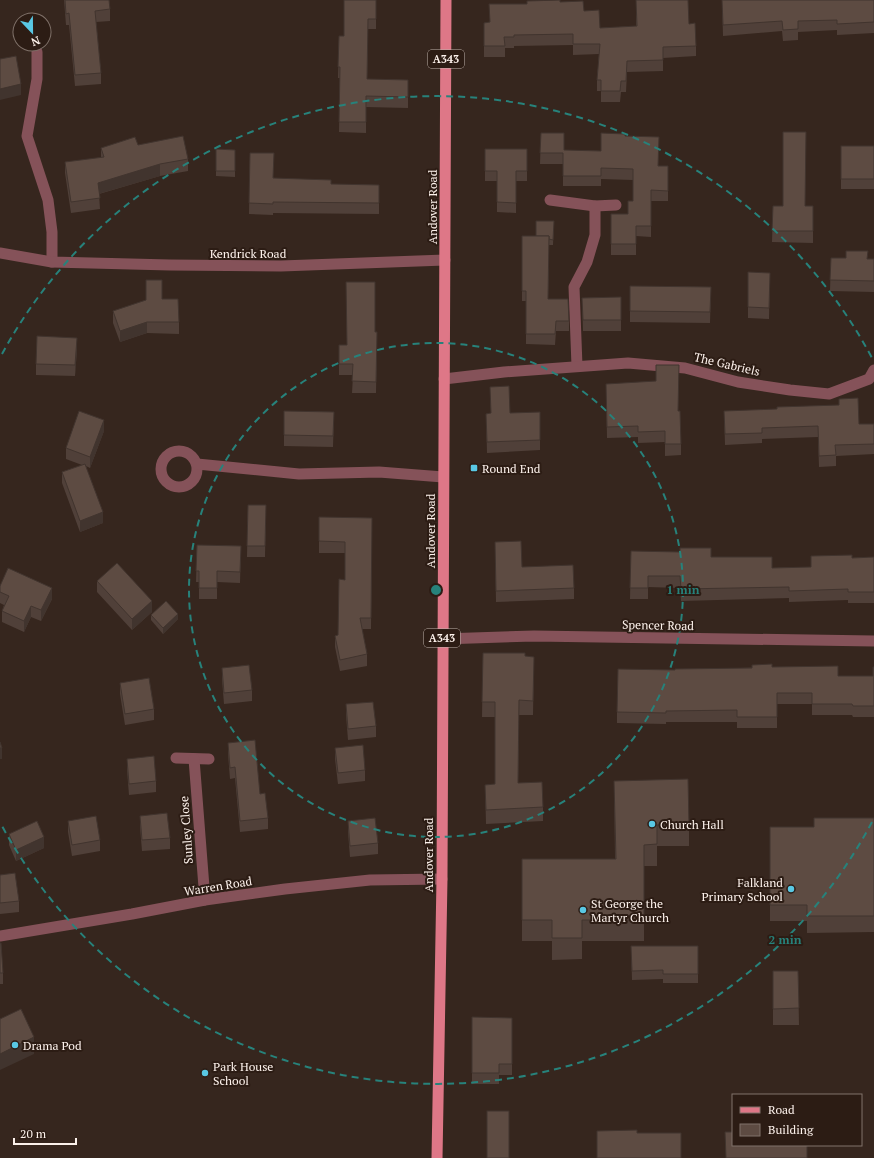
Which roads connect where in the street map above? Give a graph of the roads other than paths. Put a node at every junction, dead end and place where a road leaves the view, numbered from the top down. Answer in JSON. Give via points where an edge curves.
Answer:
{"nodes":[{"id":1,"x":446,"y":0,"type":"edge"},
{"id":2,"x":37,"y":52,"type":"dead end"},
{"id":3,"x":550,"y":200,"type":"dead end"},
{"id":4,"x":616,"y":205,"type":"dead end"},
{"id":5,"x":595,"y":206,"type":"junction"},
{"id":6,"x":0,"y":253,"type":"edge"},
{"id":7,"x":445,"y":260,"type":"junction"},
{"id":8,"x":52,"y":262,"type":"junction"},
{"id":9,"x":577,"y":366,"type":"junction"},
{"id":10,"x":872,"y":377,"type":"edge"},
{"id":11,"x":444,"y":379,"type":"junction"},
{"id":12,"x":197,"y":464,"type":"dead end"},
{"id":13,"x":443,"y":477,"type":"junction"},
{"id":14,"x":442,"y":639,"type":"junction"},
{"id":15,"x":874,"y":641,"type":"edge"},
{"id":16,"x":176,"y":758,"type":"dead end"},
{"id":17,"x":194,"y":759,"type":"junction"},
{"id":18,"x":209,"y":759,"type":"dead end"},
{"id":19,"x":442,"y":879,"type":"junction"},
{"id":20,"x":205,"y":900,"type":"junction"},
{"id":21,"x":0,"y":936,"type":"edge"},
{"id":22,"x":437,"y":1158,"type":"edge"}],
"edges":[{"from":1,"to":7,"type":"main road","name":"Andover Road","number":"A343"},
{"from":2,"to":8,"type":"street","via":[[38,79],[27,136],[48,200]]},
{"from":3,"to":5,"type":"street"},
{"from":4,"to":5,"type":"street"},
{"from":5,"to":9,"type":"street","via":[[595,235],[587,262],[574,287]]},
{"from":6,"to":8,"type":"street","name":"Kendrick Road"},
{"from":7,"to":8,"type":"street","name":"Kendrick Road","via":[[281,266]]},
{"from":7,"to":11,"type":"main road","name":"Andover Road","number":"A343"},
{"from":9,"to":10,"type":"street","name":"The Gabriels","via":[[628,363],[685,368],[738,382],[829,394]]},
{"from":9,"to":11,"type":"street","name":"The Gabriels"},
{"from":11,"to":13,"type":"main road","name":"Andover Road","number":"A343"},
{"from":12,"to":13,"type":"street","via":[[299,474],[379,472]]},
{"from":13,"to":14,"type":"main road","name":"Andover Road","number":"A343"},
{"from":14,"to":15,"type":"street","name":"Spencer Road","via":[[534,636]]},
{"from":14,"to":19,"type":"main road","name":"Andover Road","number":"A343"},
{"from":16,"to":17,"type":"street"},
{"from":17,"to":18,"type":"street"},
{"from":17,"to":20,"type":"street","name":"Sunley Close"},
{"from":19,"to":20,"type":"street","name":"Warren Road","via":[[370,880],[285,888]]},
{"from":19,"to":22,"type":"main road","name":"Andover Road","number":"A343"},
{"from":20,"to":21,"type":"street","name":"Warren Road"}]}
